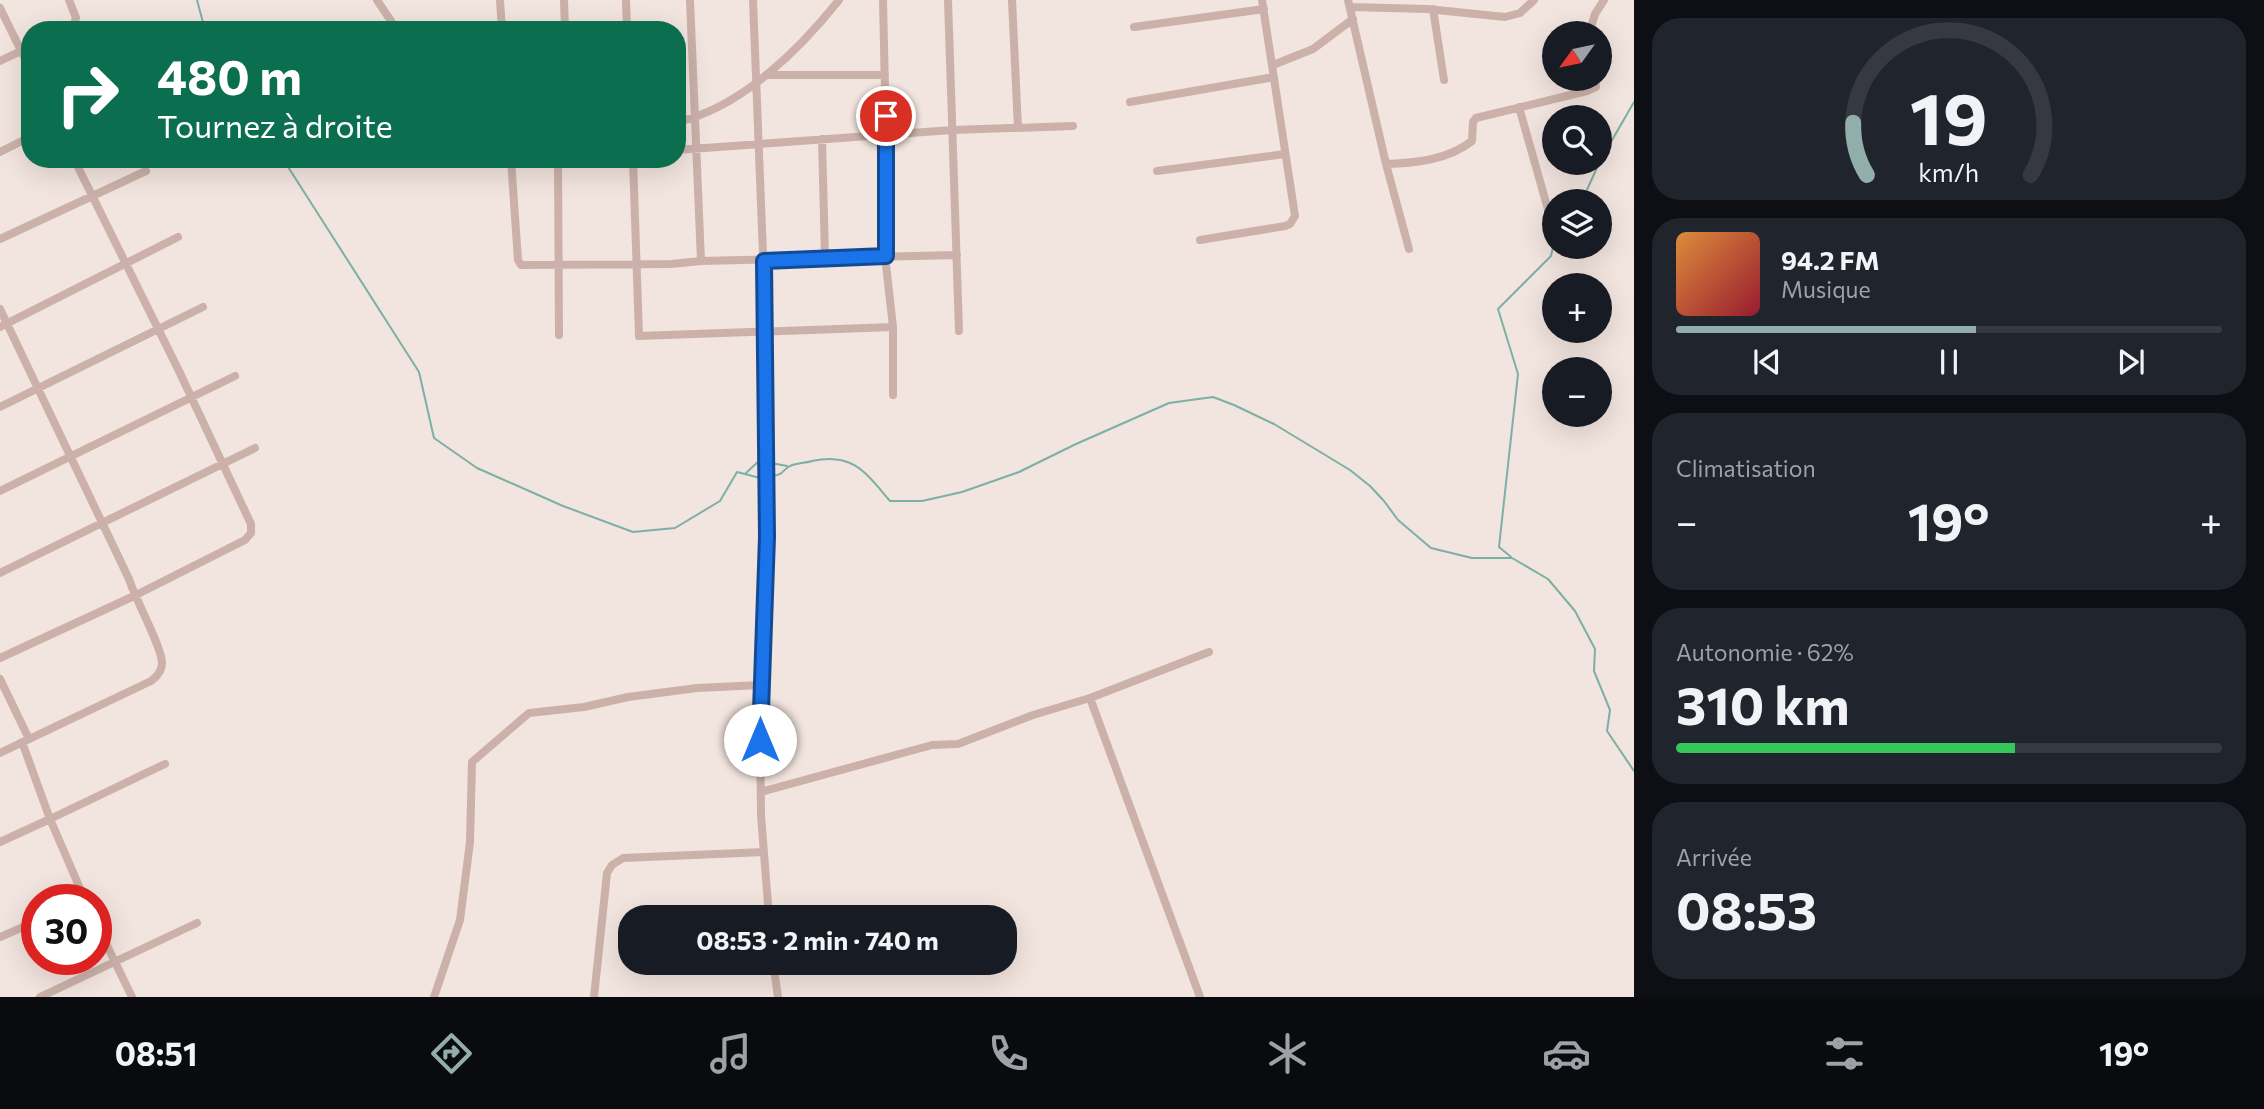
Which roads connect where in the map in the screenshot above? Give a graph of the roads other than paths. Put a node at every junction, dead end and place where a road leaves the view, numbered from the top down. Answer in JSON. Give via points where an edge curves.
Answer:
{"nodes":[{"id":1,"x":69,"y":0,"type":"edge"},
{"id":2,"x":377,"y":0,"type":"edge"},
{"id":3,"x":500,"y":0,"type":"edge"},
{"id":4,"x":564,"y":0,"type":"edge"},
{"id":5,"x":626,"y":0,"type":"edge"},
{"id":6,"x":690,"y":0,"type":"edge"},
{"id":7,"x":753,"y":0,"type":"edge"},
{"id":8,"x":839,"y":0,"type":"edge"},
{"id":9,"x":883,"y":0,"type":"edge"},
{"id":10,"x":948,"y":0,"type":"edge"},
{"id":11,"x":1012,"y":0,"type":"edge"},
{"id":12,"x":1534,"y":0,"type":"edge"},
{"id":13,"x":1604,"y":0,"type":"edge"},
{"id":14,"x":1349,"y":3,"type":"edge"},
{"id":15,"x":1263,"y":4,"type":"edge"},
{"id":16,"x":0,"y":8,"type":"edge"},
{"id":17,"x":1433,"y":9,"type":"junction"},
{"id":18,"x":1353,"y":19,"type":"junction"},
{"id":19,"x":75,"y":21,"type":"edge"},
{"id":20,"x":391,"y":21,"type":"edge"},
{"id":21,"x":501,"y":21,"type":"edge"},
{"id":22,"x":565,"y":21,"type":"edge"},
{"id":23,"x":627,"y":21,"type":"edge"},
{"id":24,"x":1593,"y":21,"type":"edge"},
{"id":25,"x":1135,"y":27,"type":"dead end"},
{"id":26,"x":21,"y":47,"type":"edge"},
{"id":27,"x":21,"y":55,"type":"edge"},
{"id":28,"x":0,"y":61,"type":"edge"},
{"id":29,"x":1273,"y":65,"type":"junction"},
{"id":30,"x":766,"y":75,"type":"junction"},
{"id":31,"x":885,"y":75,"type":"junction"},
{"id":32,"x":1274,"y":77,"type":"junction"},
{"id":33,"x":1444,"y":80,"type":"dead end"},
{"id":34,"x":756,"y":83,"type":"junction"},
{"id":35,"x":1587,"y":91,"type":"edge"},
{"id":36,"x":1130,"y":102,"type":"dead end"},
{"id":37,"x":1519,"y":107,"type":"junction"},
{"id":38,"x":695,"y":117,"type":"junction"},
{"id":39,"x":686,"y":120,"type":"edge"},
{"id":40,"x":1073,"y":126,"type":"dead end"},
{"id":41,"x":1018,"y":128,"type":"junction"},
{"id":42,"x":952,"y":130,"type":"junction"},
{"id":43,"x":886,"y":136,"type":"junction"},
{"id":44,"x":822,"y":139,"type":"junction"},
{"id":45,"x":21,"y":142,"type":"edge"},
{"id":46,"x":759,"y":143,"type":"junction"},
{"id":47,"x":696,"y":149,"type":"junction"},
{"id":48,"x":686,"y":150,"type":"edge"},
{"id":49,"x":0,"y":152,"type":"edge"},
{"id":50,"x":1285,"y":154,"type":"junction"},
{"id":51,"x":1386,"y":164,"type":"junction"},
{"id":52,"x":78,"y":168,"type":"edge"},
{"id":53,"x":513,"y":168,"type":"edge"},
{"id":54,"x":558,"y":168,"type":"edge"},
{"id":55,"x":633,"y":168,"type":"edge"},
{"id":56,"x":146,"y":171,"type":"dead end"},
{"id":57,"x":1157,"y":171,"type":"dead end"},
{"id":58,"x":1542,"y":189,"type":"edge"},
{"id":59,"x":91,"y":195,"type":"junction"},
{"id":60,"x":178,"y":237,"type":"dead end"},
{"id":61,"x":0,"y":239,"type":"edge"},
{"id":62,"x":1200,"y":240,"type":"dead end"},
{"id":63,"x":1409,"y":249,"type":"dead end"},
{"id":64,"x":957,"y":255,"type":"junction"},
{"id":65,"x":886,"y":256,"type":"junction"},
{"id":66,"x":825,"y":257,"type":"junction"},
{"id":67,"x":701,"y":261,"type":"junction"},
{"id":68,"x":764,"y":261,"type":"junction"},
{"id":69,"x":126,"y":262,"type":"junction"},
{"id":70,"x":559,"y":264,"type":"junction"},
{"id":71,"x":636,"y":264,"type":"junction"},
{"id":72,"x":203,"y":307,"type":"dead end"},
{"id":73,"x":0,"y":309,"type":"edge"},
{"id":74,"x":3,"y":325,"type":"edge"},
{"id":75,"x":893,"y":327,"type":"junction"},
{"id":76,"x":158,"y":328,"type":"junction"},
{"id":77,"x":766,"y":331,"type":"junction"},
{"id":78,"x":959,"y":331,"type":"dead end"},
{"id":79,"x":559,"y":335,"type":"dead end"},
{"id":80,"x":235,"y":376,"type":"dead end"},
{"id":81,"x":39,"y":387,"type":"junction"},
{"id":82,"x":893,"y":395,"type":"dead end"},
{"id":83,"x":192,"y":397,"type":"junction"},
{"id":84,"x":0,"y":407,"type":"edge"},
{"id":85,"x":255,"y":448,"type":"dead end"},
{"id":86,"x":69,"y":457,"type":"junction"},
{"id":87,"x":223,"y":464,"type":"junction"},
{"id":88,"x":0,"y":492,"type":"edge"},
{"id":89,"x":102,"y":524,"type":"junction"},
{"id":90,"x":0,"y":573,"type":"edge"},
{"id":91,"x":134,"y":596,"type":"junction"},
{"id":92,"x":1209,"y":652,"type":"dead end"},
{"id":93,"x":0,"y":658,"type":"edge"},
{"id":94,"x":0,"y":679,"type":"edge"},
{"id":95,"x":761,"y":685,"type":"junction"},
{"id":96,"x":1090,"y":698,"type":"junction"},
{"id":97,"x":25,"y":741,"type":"junction"},
{"id":98,"x":0,"y":753,"type":"edge"},
{"id":99,"x":165,"y":764,"type":"dead end"},
{"id":100,"x":761,"y":792,"type":"junction"},
{"id":101,"x":50,"y":819,"type":"junction"},
{"id":102,"x":0,"y":842,"type":"edge"},
{"id":103,"x":764,"y":852,"type":"junction"},
{"id":104,"x":78,"y":884,"type":"edge"},
{"id":105,"x":768,"y":905,"type":"edge"},
{"id":106,"x":197,"y":923,"type":"dead end"},
{"id":107,"x":21,"y":928,"type":"edge"},
{"id":108,"x":0,"y":937,"type":"edge"},
{"id":109,"x":112,"y":954,"type":"edge"},
{"id":110,"x":115,"y":960,"type":"junction"},
{"id":111,"x":775,"y":975,"type":"edge"},
{"id":112,"x":40,"y":997,"type":"edge"},
{"id":113,"x":132,"y":997,"type":"edge"},
{"id":114,"x":434,"y":997,"type":"edge"},
{"id":115,"x":594,"y":997,"type":"edge"},
{"id":116,"x":778,"y":997,"type":"edge"},
{"id":117,"x":1200,"y":997,"type":"edge"}],
"edges":[{"from":1,"to":19,"type":"street"},
{"from":2,"to":20,"type":"street"},
{"from":3,"to":21,"type":"street"},
{"from":4,"to":22,"type":"street"},
{"from":5,"to":23,"type":"street"},
{"from":6,"to":38,"type":"street"},
{"from":7,"to":34,"type":"street"},
{"from":8,"to":30,"type":"street"},
{"from":9,"to":31,"type":"street"},
{"from":10,"to":42,"type":"street"},
{"from":11,"to":41,"type":"street"},
{"from":12,"to":17,"type":"street","via":[[1520,13],[1505,17]]},
{"from":13,"to":24,"type":"street"},
{"from":14,"to":17,"type":"street"},
{"from":14,"to":18,"type":"street"},
{"from":15,"to":25,"type":"street"},
{"from":15,"to":29,"type":"street"},
{"from":16,"to":26,"type":"street"},
{"from":17,"to":33,"type":"street"},
{"from":18,"to":29,"type":"street","via":[[1313,48]]},
{"from":18,"to":51,"type":"street"},
{"from":27,"to":28,"type":"street"},
{"from":29,"to":32,"type":"street"},
{"from":30,"to":31,"type":"street"},
{"from":30,"to":34,"type":"street"},
{"from":31,"to":43,"type":"street"},
{"from":32,"to":36,"type":"street"},
{"from":32,"to":50,"type":"street"},
{"from":34,"to":38,"type":"street"},
{"from":34,"to":46,"type":"street"},
{"from":35,"to":37,"type":"street"},
{"from":37,"to":51,"type":"street","via":[[1476,118],[1472,141],[1466,146],[1432,159]]},
{"from":37,"to":58,"type":"street"},
{"from":38,"to":39,"type":"street"},
{"from":38,"to":47,"type":"street"},
{"from":40,"to":41,"type":"street"},
{"from":41,"to":42,"type":"street"},
{"from":42,"to":43,"type":"street"},
{"from":42,"to":64,"type":"street"},
{"from":43,"to":44,"type":"street"},
{"from":43,"to":65,"type":"street"},
{"from":44,"to":46,"type":"street"},
{"from":44,"to":66,"type":"street"},
{"from":45,"to":49,"type":"street"},
{"from":46,"to":47,"type":"street"},
{"from":46,"to":68,"type":"street"},
{"from":47,"to":48,"type":"street"},
{"from":47,"to":67,"type":"street"},
{"from":50,"to":57,"type":"street"},
{"from":50,"to":62,"type":"street","via":[[1295,209],[1290,224]]},
{"from":51,"to":63,"type":"street"},
{"from":52,"to":59,"type":"street"},
{"from":53,"to":70,"type":"street","via":[[519,263]]},
{"from":54,"to":70,"type":"street"},
{"from":55,"to":71,"type":"street"},
{"from":56,"to":59,"type":"street"},
{"from":59,"to":61,"type":"street"},
{"from":59,"to":69,"type":"street"},
{"from":60,"to":69,"type":"street"},
{"from":64,"to":65,"type":"street"},
{"from":64,"to":78,"type":"street"},
{"from":65,"to":66,"type":"street"},
{"from":65,"to":75,"type":"street"},
{"from":66,"to":68,"type":"street"},
{"from":67,"to":68,"type":"street"},
{"from":67,"to":71,"type":"street"},
{"from":68,"to":77,"type":"street"},
{"from":69,"to":74,"type":"street"},
{"from":69,"to":76,"type":"street"},
{"from":70,"to":71,"type":"street"},
{"from":70,"to":79,"type":"street"},
{"from":71,"to":77,"type":"street","via":[[639,337]]},
{"from":72,"to":76,"type":"street"},
{"from":73,"to":74,"type":"street"},
{"from":74,"to":81,"type":"street"},
{"from":75,"to":77,"type":"street"},
{"from":75,"to":82,"type":"street"},
{"from":76,"to":81,"type":"street"},
{"from":76,"to":83,"type":"street"},
{"from":77,"to":95,"type":"street","via":[[767,537]]},
{"from":80,"to":83,"type":"street"},
{"from":81,"to":84,"type":"street"},
{"from":81,"to":86,"type":"street"},
{"from":83,"to":86,"type":"street"},
{"from":83,"to":87,"type":"street"},
{"from":85,"to":87,"type":"street"},
{"from":86,"to":88,"type":"street"},
{"from":86,"to":89,"type":"street"},
{"from":87,"to":89,"type":"street"},
{"from":87,"to":91,"type":"street","via":[[251,533]]},
{"from":89,"to":90,"type":"street"},
{"from":89,"to":91,"type":"street"},
{"from":91,"to":93,"type":"street"},
{"from":91,"to":97,"type":"street","via":[[161,655],[159,675]]},
{"from":92,"to":96,"type":"street"},
{"from":94,"to":97,"type":"street"},
{"from":95,"to":100,"type":"street"},
{"from":95,"to":114,"type":"street","via":[[697,688],[529,713],[472,762],[470,842],[460,920]]},
{"from":96,"to":100,"type":"street","via":[[958,744],[932,745]]},
{"from":96,"to":117,"type":"street"},
{"from":97,"to":98,"type":"street"},
{"from":97,"to":101,"type":"street"},
{"from":99,"to":101,"type":"street"},
{"from":100,"to":103,"type":"street"},
{"from":101,"to":102,"type":"street"},
{"from":101,"to":104,"type":"street"},
{"from":103,"to":105,"type":"street"},
{"from":103,"to":115,"type":"street","via":[[623,859],[611,865]]},
{"from":106,"to":110,"type":"street"},
{"from":107,"to":108,"type":"street"},
{"from":109,"to":110,"type":"street"},
{"from":110,"to":112,"type":"street"},
{"from":110,"to":113,"type":"street"},
{"from":111,"to":116,"type":"street"}]}
